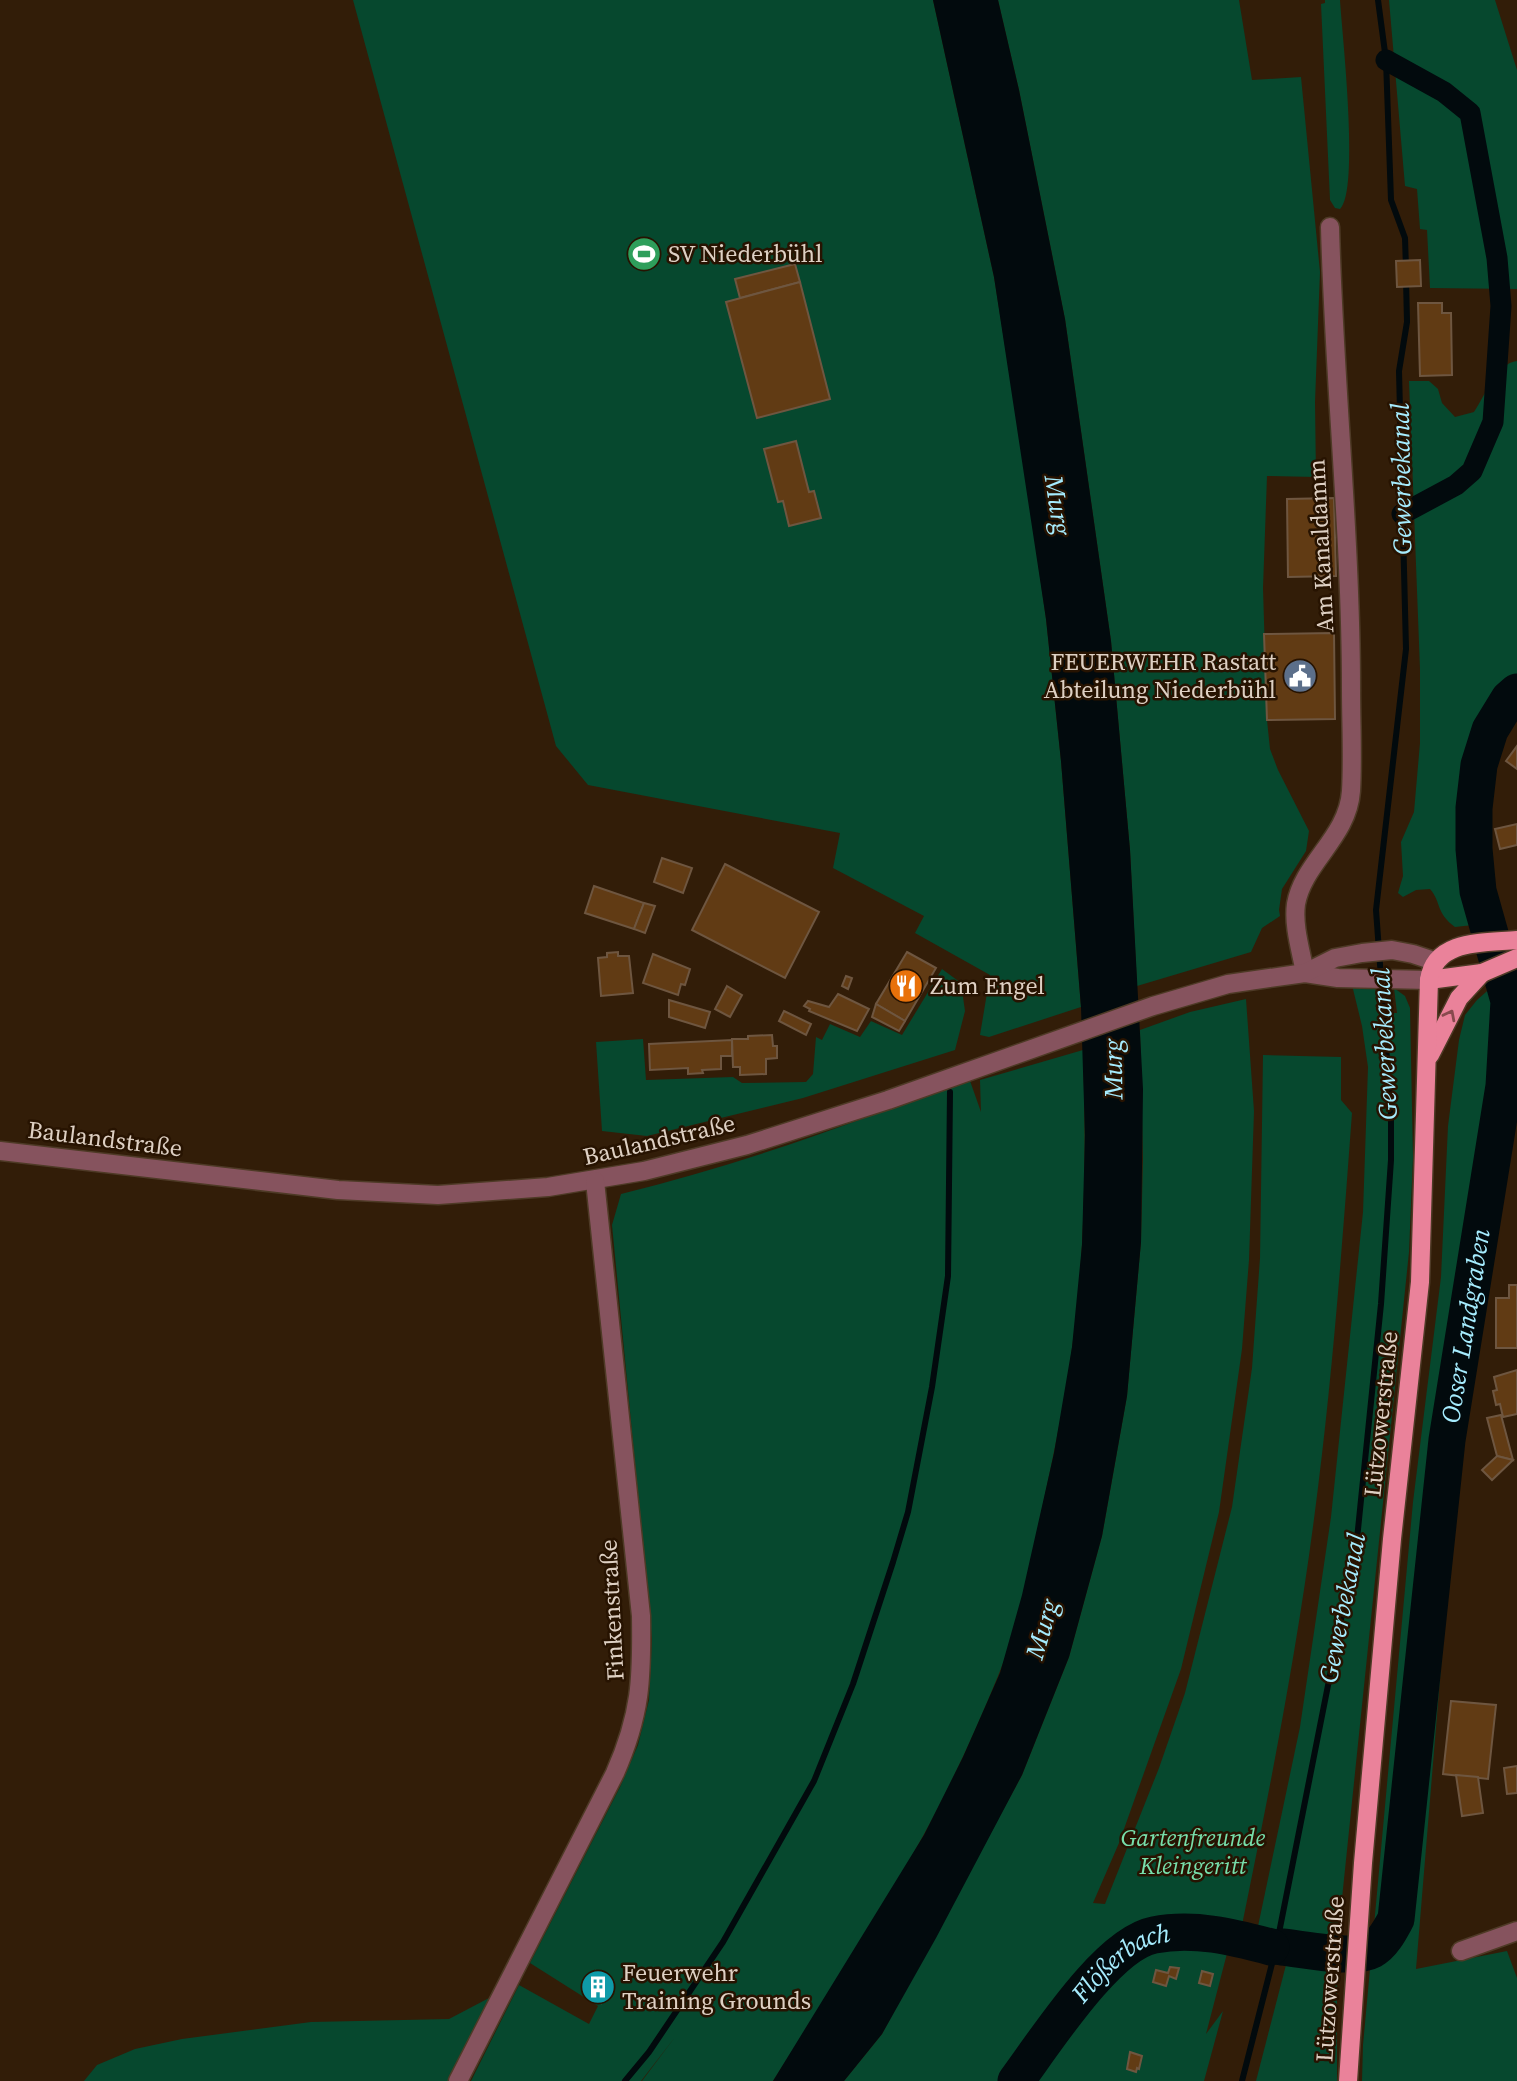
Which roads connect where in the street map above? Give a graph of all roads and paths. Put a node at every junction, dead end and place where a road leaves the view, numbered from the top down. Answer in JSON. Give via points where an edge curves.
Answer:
{"nodes":[{"id":1,"x":1330,"y":228,"type":"dead end"},
{"id":2,"x":1511,"y":941,"type":"edge"},
{"id":3,"x":1434,"y":961,"type":"junction"},
{"id":4,"x":1510,"y":961,"type":"edge"},
{"id":5,"x":1305,"y":973,"type":"junction"},
{"id":6,"x":1482,"y":973,"type":"junction"},
{"id":7,"x":1429,"y":980,"type":"junction"},
{"id":8,"x":1427,"y":1062,"type":"junction"},
{"id":9,"x":0,"y":1151,"type":"edge"},
{"id":10,"x":595,"y":1181,"type":"junction"},
{"id":11,"x":1517,"y":1931,"type":"edge"},
{"id":12,"x":1461,"y":1951,"type":"dead end"},
{"id":13,"x":458,"y":2081,"type":"edge"},
{"id":14,"x":1348,"y":2081,"type":"edge"}],
"edges":[{"from":1,"to":5,"type":"street","name":"Am Kanaldamm","via":[[1351,612],[1351,794],[1343,824],[1303,884],[1296,904]]},
{"from":2,"to":3,"type":"main road","via":[[1451,949]]},
{"from":3,"to":5,"type":"street","name":"Baulandstraße","via":[[1392,950],[1335,958]]},
{"from":3,"to":7,"type":"main road","name":"Lützowerstraße"},
{"from":4,"to":6,"type":"main road","name":"Baulandstraße"},
{"from":5,"to":7,"type":"street","name":"Baulandstraße"},
{"from":5,"to":10,"type":"street","name":"Baulandstraße","via":[[1228,984],[747,1145]]},
{"from":6,"to":7,"type":"main road","name":"Baulandstraße"},
{"from":8,"to":6,"type":"main road","one_way":true,"via":[[1451,1012]]},
{"from":7,"to":8,"type":"main road","name":"Lützowerstraße"},
{"from":8,"to":14,"type":"main road","name":"Lützowerstraße","via":[[1420,1282],[1392,1539]]},
{"from":9,"to":10,"type":"street","name":"Baulandstraße","via":[[400,1194],[450,1195]]},
{"from":10,"to":13,"type":"street","name":"Finkenstraße","via":[[642,1616],[639,1698],[615,1773]]},
{"from":11,"to":12,"type":"street"}]}
